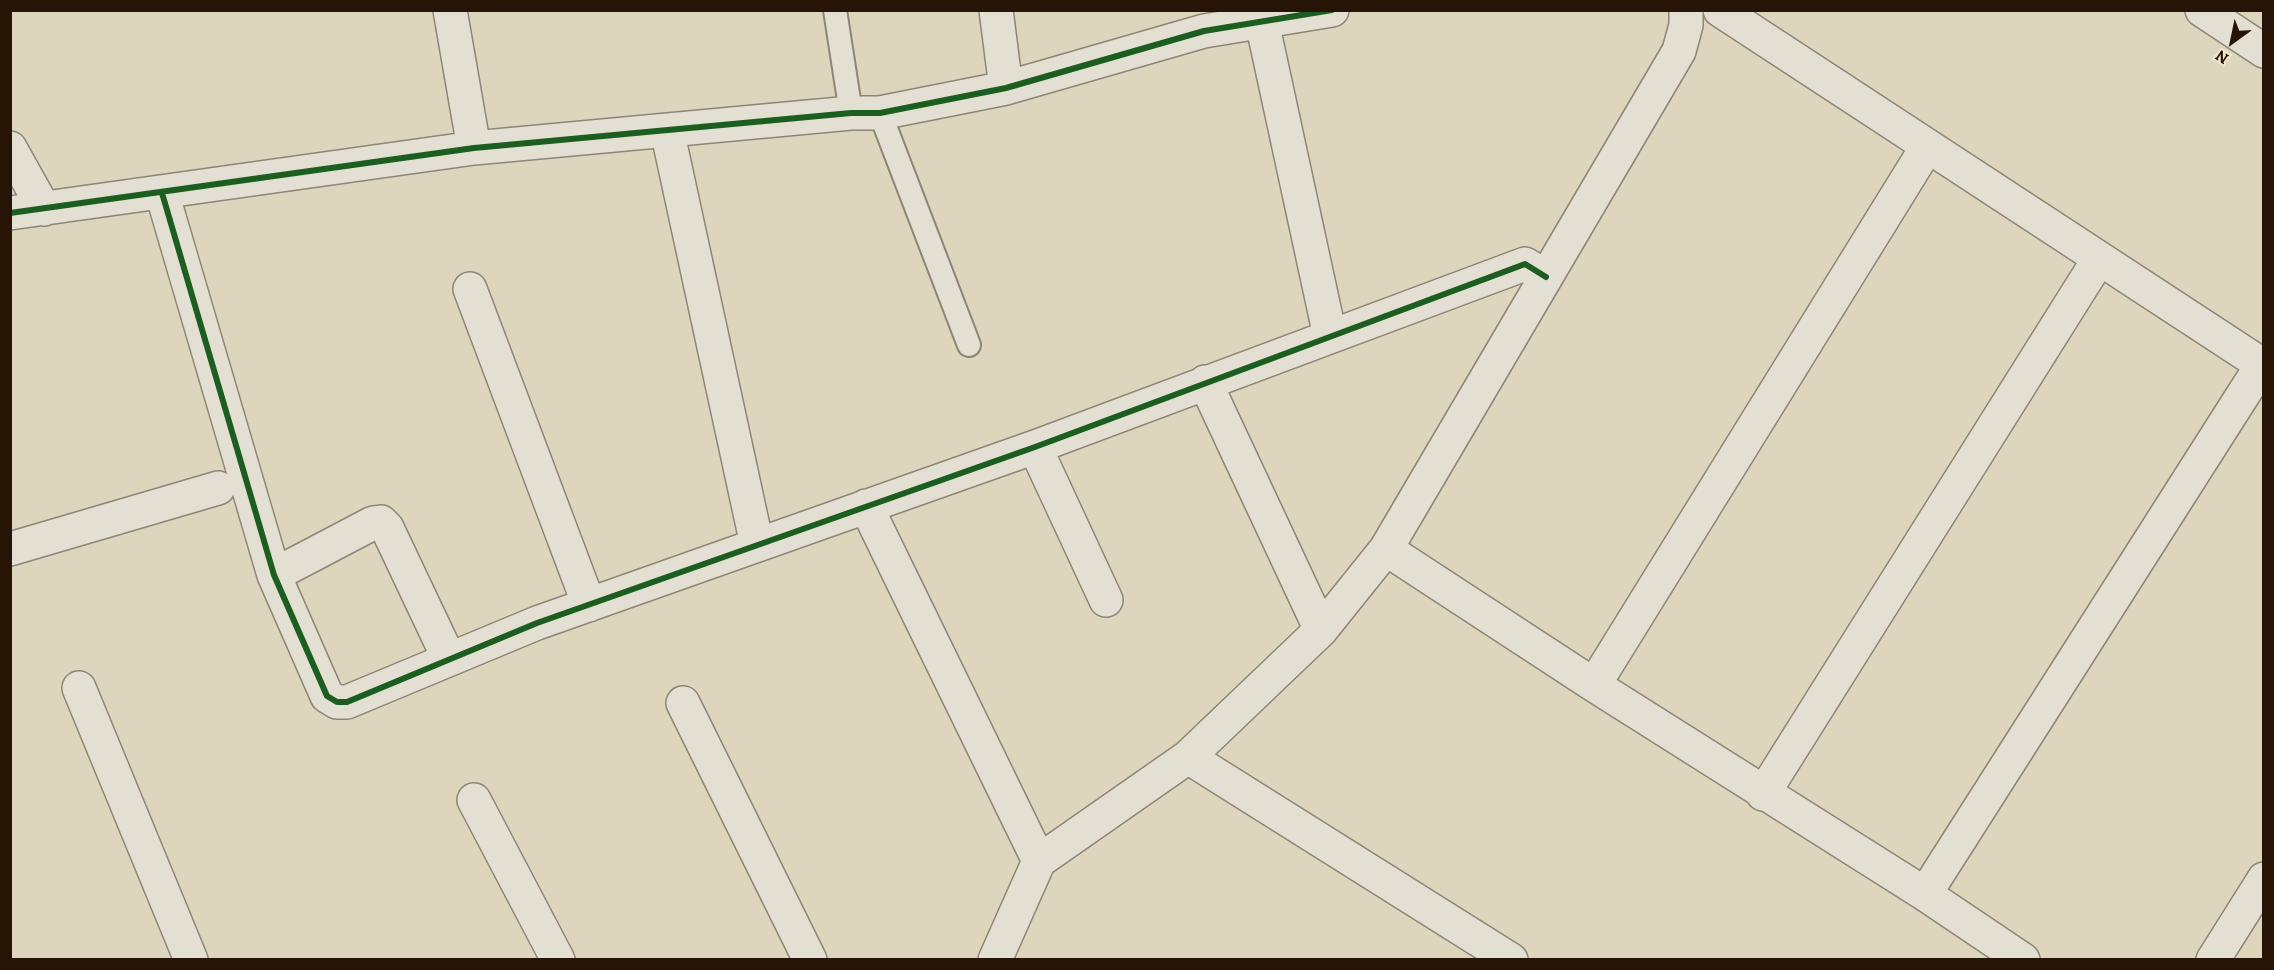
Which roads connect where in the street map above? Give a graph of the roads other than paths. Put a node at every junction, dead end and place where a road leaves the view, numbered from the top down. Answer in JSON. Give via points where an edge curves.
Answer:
{"nodes":[{"id":1,"x":450,"y":10,"type":"edge"},
{"id":2,"x":835,"y":10,"type":"edge"},
{"id":3,"x":996,"y":10,"type":"edge"},
{"id":4,"x":1686,"y":10,"type":"edge"},
{"id":5,"x":1720,"y":10,"type":"edge"},
{"id":6,"x":2202,"y":10,"type":"edge"},
{"id":7,"x":1317,"y":12,"type":"edge"},
{"id":8,"x":1203,"y":21,"type":"edge"},
{"id":9,"x":1262,"y":22,"type":"junction"},
{"id":10,"x":2264,"y":51,"type":"edge"},
{"id":11,"x":1006,"y":88,"type":"junction"},
{"id":12,"x":865,"y":113,"type":"junction"},
{"id":13,"x":667,"y":130,"type":"junction"},
{"id":14,"x":1927,"y":147,"type":"junction"},
{"id":15,"x":10,"y":148,"type":"edge"},
{"id":16,"x":474,"y":148,"type":"junction"},
{"id":17,"x":162,"y":193,"type":"junction"},
{"id":18,"x":44,"y":209,"type":"junction"},
{"id":19,"x":10,"y":213,"type":"edge"},
{"id":20,"x":2099,"y":259,"type":"junction"},
{"id":21,"x":1546,"y":277,"type":"junction"},
{"id":22,"x":470,"y":289,"type":"dead end"},
{"id":23,"x":1330,"y":336,"type":"junction"},
{"id":24,"x":969,"y":345,"type":"dead end"},
{"id":25,"x":2263,"y":365,"type":"edge"},
{"id":26,"x":1205,"y":382,"type":"junction"},
{"id":27,"x":1035,"y":447,"type":"junction"},
{"id":28,"x":218,"y":488,"type":"dead end"},
{"id":29,"x":866,"y":506,"type":"junction"},
{"id":30,"x":757,"y":545,"type":"junction"},
{"id":31,"x":10,"y":549,"type":"edge"},
{"id":32,"x":1386,"y":549,"type":"junction"},
{"id":33,"x":274,"y":575,"type":"junction"},
{"id":34,"x":1106,"y":600,"type":"dead end"},
{"id":35,"x":589,"y":604,"type":"junction"},
{"id":36,"x":1320,"y":630,"type":"junction"},
{"id":37,"x":449,"y":659,"type":"junction"},
{"id":38,"x":1594,"y":685,"type":"junction"},
{"id":39,"x":79,"y":688,"type":"dead end"},
{"id":40,"x":683,"y":703,"type":"dead end"},
{"id":41,"x":1188,"y":757,"type":"junction"},
{"id":42,"x":1763,"y":794,"type":"junction"},
{"id":43,"x":474,"y":800,"type":"dead end"},
{"id":44,"x":1039,"y":861,"type":"junction"},
{"id":45,"x":2264,"y":879,"type":"edge"},
{"id":46,"x":1924,"y":894,"type":"junction"},
{"id":47,"x":191,"y":960,"type":"edge"},
{"id":48,"x":558,"y":960,"type":"edge"},
{"id":49,"x":810,"y":960,"type":"edge"},
{"id":50,"x":995,"y":960,"type":"edge"},
{"id":51,"x":1511,"y":960,"type":"edge"},
{"id":52,"x":2023,"y":960,"type":"edge"},
{"id":53,"x":2213,"y":960,"type":"edge"}],
"edges":[{"from":1,"to":16,"type":"street"},
{"from":2,"to":12,"type":"lane"},
{"from":3,"to":11,"type":"street"},
{"from":4,"to":21,"type":"street","via":[[1679,51]]},
{"from":5,"to":14,"type":"street"},
{"from":6,"to":10,"type":"street"},
{"from":7,"to":9,"type":"street"},
{"from":8,"to":9,"type":"street"},
{"from":8,"to":11,"type":"street"},
{"from":9,"to":23,"type":"street"},
{"from":11,"to":12,"type":"street"},
{"from":12,"to":13,"type":"street"},
{"from":12,"to":24,"type":"lane"},
{"from":13,"to":16,"type":"street"},
{"from":13,"to":30,"type":"street"},
{"from":14,"to":20,"type":"street"},
{"from":14,"to":38,"type":"street"},
{"from":15,"to":18,"type":"street"},
{"from":16,"to":17,"type":"street"},
{"from":17,"to":18,"type":"street"},
{"from":17,"to":33,"type":"street"},
{"from":18,"to":19,"type":"street"},
{"from":20,"to":25,"type":"street"},
{"from":20,"to":42,"type":"street"},
{"from":21,"to":23,"type":"street","via":[[1525,264]]},
{"from":21,"to":32,"type":"street"},
{"from":22,"to":35,"type":"street"},
{"from":23,"to":26,"type":"street"},
{"from":25,"to":46,"type":"street"},
{"from":26,"to":27,"type":"street"},
{"from":26,"to":36,"type":"street"},
{"from":27,"to":29,"type":"street"},
{"from":27,"to":34,"type":"street"},
{"from":28,"to":31,"type":"street"},
{"from":29,"to":30,"type":"street"},
{"from":29,"to":44,"type":"street"},
{"from":30,"to":35,"type":"street"},
{"from":32,"to":36,"type":"street"},
{"from":32,"to":38,"type":"street"},
{"from":33,"to":37,"type":"street","via":[[327,696],[337,702],[347,702]]},
{"from":33,"to":37,"type":"street","via":[[381,522]]},
{"from":35,"to":37,"type":"street"},
{"from":36,"to":41,"type":"street"},
{"from":38,"to":42,"type":"street"},
{"from":39,"to":47,"type":"street"},
{"from":40,"to":49,"type":"street"},
{"from":41,"to":44,"type":"street"},
{"from":41,"to":51,"type":"street"},
{"from":42,"to":46,"type":"street"},
{"from":43,"to":48,"type":"street"},
{"from":44,"to":50,"type":"street"},
{"from":45,"to":53,"type":"street"},
{"from":46,"to":52,"type":"street"}]}
